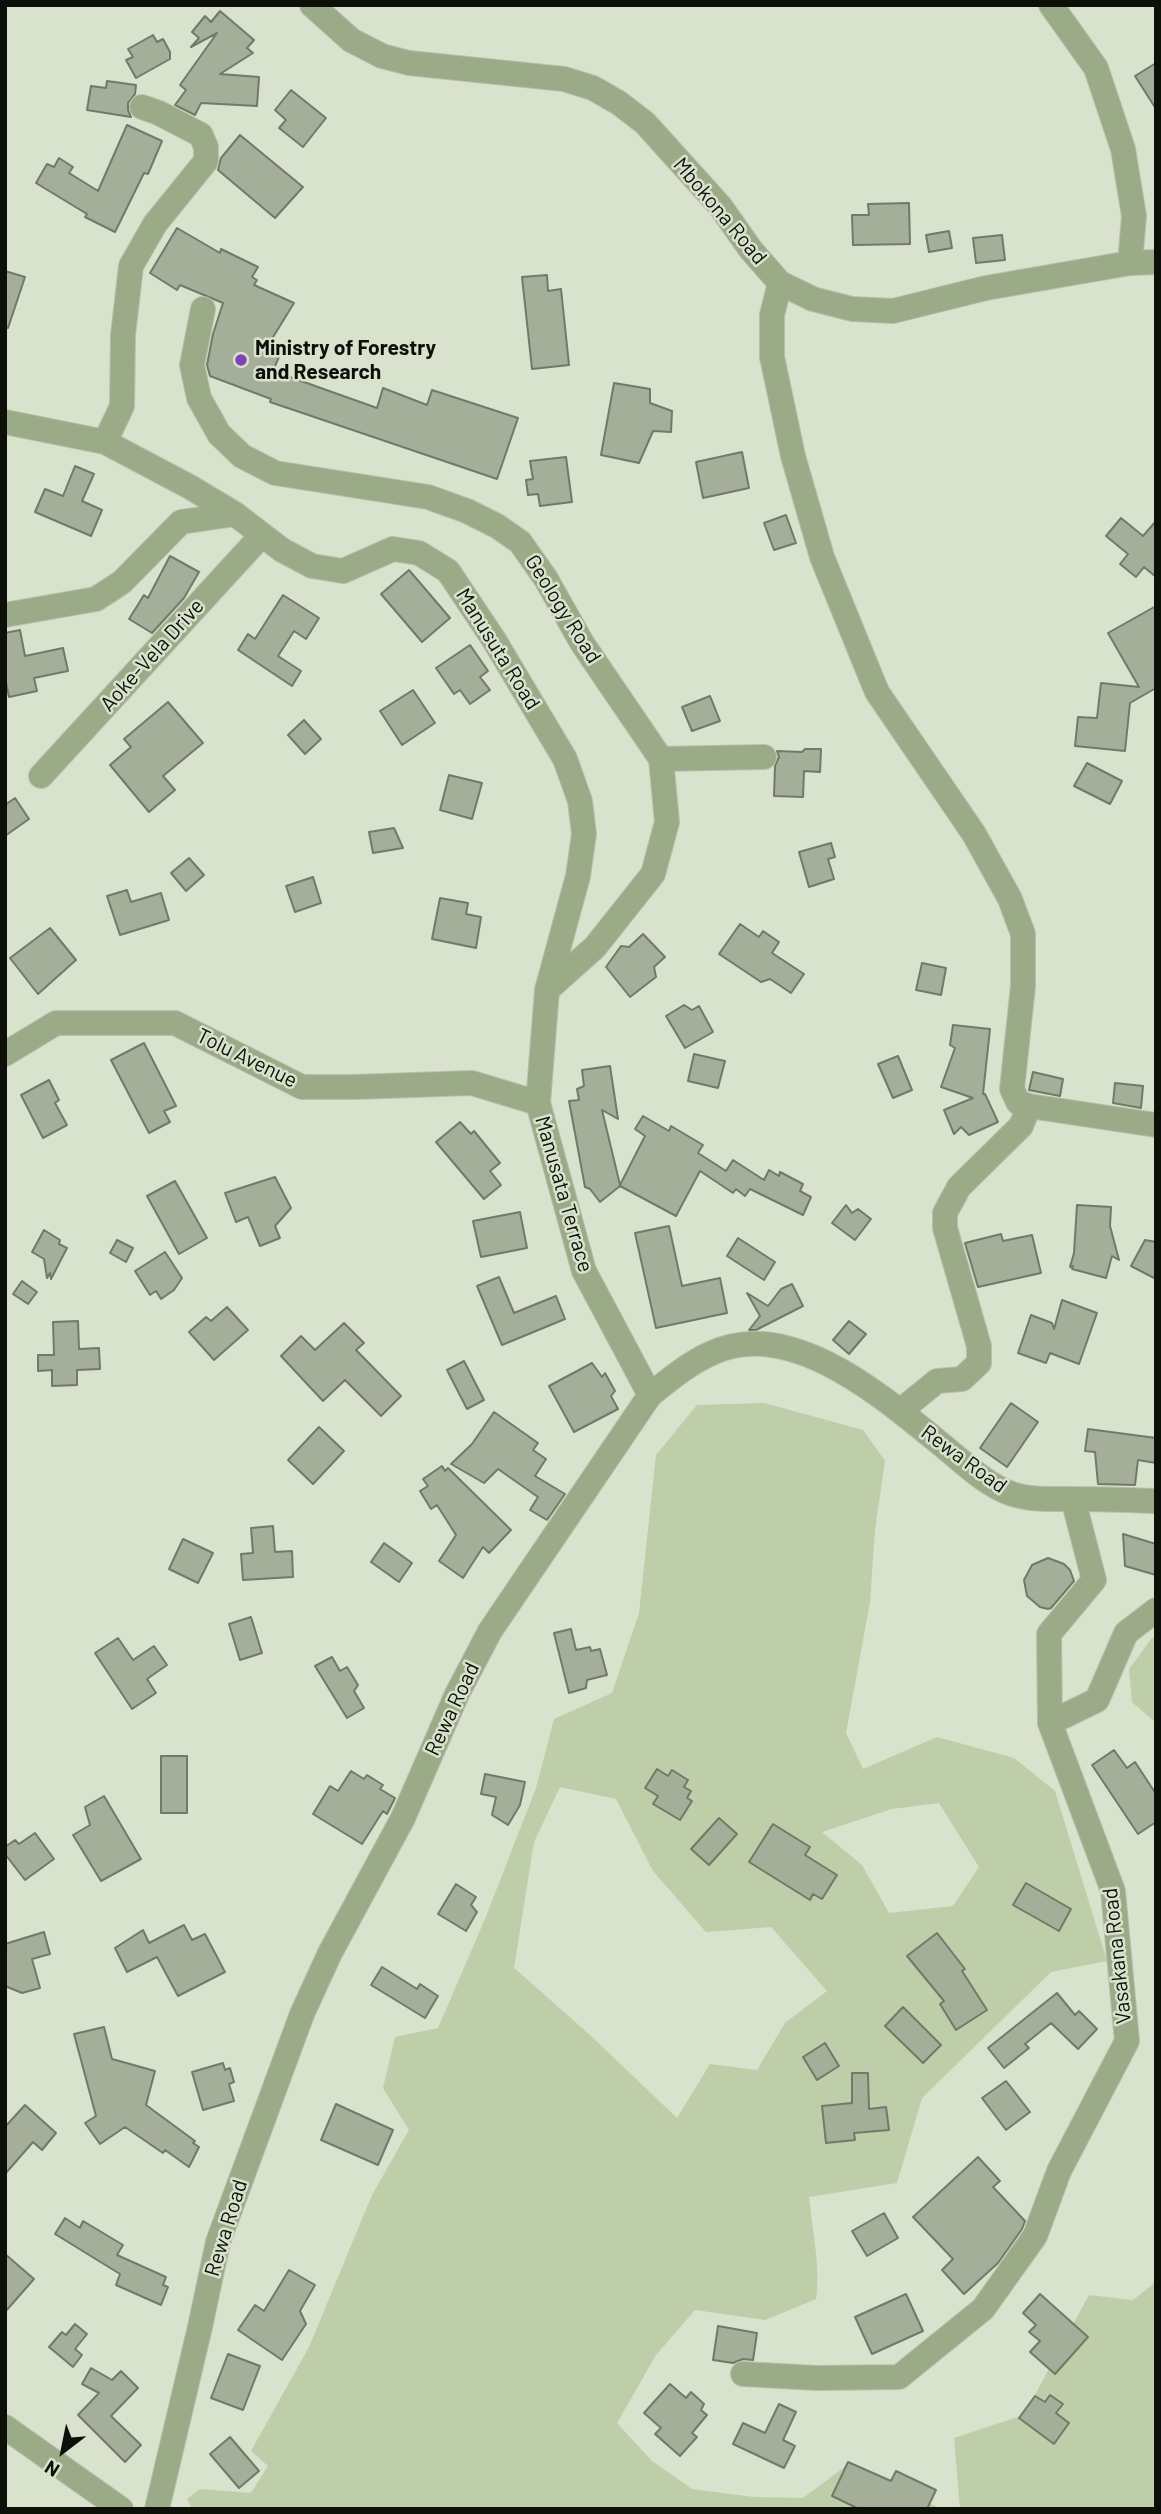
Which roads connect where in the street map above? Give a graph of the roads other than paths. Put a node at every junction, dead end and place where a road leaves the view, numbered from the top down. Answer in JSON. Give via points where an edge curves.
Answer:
{"nodes":[{"id":1,"x":312,"y":5,"type":"edge"},
{"id":2,"x":1051,"y":5,"type":"edge"},
{"id":3,"x":142,"y":107,"type":"dead end"},
{"id":4,"x":1130,"y":262,"type":"junction"},
{"id":5,"x":1156,"y":262,"type":"edge"},
{"id":6,"x":780,"y":283,"type":"junction"},
{"id":7,"x":203,"y":309,"type":"dead end"},
{"id":8,"x":5,"y":422,"type":"edge"},
{"id":9,"x":105,"y":442,"type":"junction"},
{"id":10,"x":235,"y":514,"type":"junction"},
{"id":11,"x":262,"y":535,"type":"junction"},
{"id":12,"x":5,"y":615,"type":"edge"},
{"id":13,"x":764,"y":757,"type":"dead end"},
{"id":14,"x":661,"y":759,"type":"junction"},
{"id":15,"x":41,"y":776,"type":"dead end"},
{"id":16,"x":547,"y":990,"type":"junction"},
{"id":17,"x":5,"y":1054,"type":"edge"},
{"id":18,"x":538,"y":1103,"type":"junction"},
{"id":19,"x":1029,"y":1106,"type":"junction"},
{"id":20,"x":1156,"y":1125,"type":"edge"},
{"id":21,"x":650,"y":1395,"type":"junction"},
{"id":22,"x":900,"y":1411,"type":"junction"},
{"id":23,"x":1073,"y":1499,"type":"junction"},
{"id":24,"x":1156,"y":1501,"type":"edge"},
{"id":25,"x":1156,"y":1610,"type":"edge"},
{"id":26,"x":1050,"y":1723,"type":"junction"},
{"id":27,"x":743,"y":2374,"type":"dead end"},
{"id":28,"x":5,"y":2427,"type":"edge"},
{"id":29,"x":121,"y":2509,"type":"edge"},
{"id":30,"x":157,"y":2509,"type":"edge"}],
"edges":[{"from":1,"to":6,"type":"street","name":"Mbokona Road","via":[[351,40],[382,56],[409,63],[564,79],[620,103],[645,123],[720,206]]},
{"from":2,"to":4,"type":"street","via":[[1096,68],[1124,149],[1134,216]]},
{"from":3,"to":9,"type":"street","via":[[201,135],[206,161],[155,224],[131,266],[123,335],[122,406]]},
{"from":4,"to":5,"type":"street","name":"Mbokona Road"},
{"from":4,"to":6,"type":"street","name":"Mbokona Road","via":[[986,288],[893,311],[852,309],[813,299]]},
{"from":6,"to":19,"type":"street","via":[[772,316],[772,357],[793,456],[822,556],[877,692],[974,834],[1010,899],[1023,934],[1023,986],[1012,1089],[1018,1102]]},
{"from":7,"to":14,"type":"street","name":"Geology Road","via":[[192,365],[199,398],[219,434],[242,456],[275,473],[428,497],[467,511],[520,542]]},
{"from":8,"to":9,"type":"street","name":"Manusuta Road"},
{"from":9,"to":10,"type":"street","name":"Manusuta Road"},
{"from":10,"to":11,"type":"street","name":"Manusuta Road"},
{"from":10,"to":12,"type":"street","via":[[181,523],[122,582],[96,599]]},
{"from":11,"to":15,"type":"street","name":"Aoke-Vela Drive"},
{"from":11,"to":16,"type":"street","name":"Manusuta Road","via":[[312,566],[343,571],[393,549],[419,553],[448,571],[525,689],[565,759],[580,801],[584,834],[578,876]]},
{"from":13,"to":14,"type":"street"},
{"from":14,"to":16,"type":"street","name":"Geology Road","via":[[667,822],[653,874],[595,947]]},
{"from":16,"to":18,"type":"street","name":"Manusuta Road"},
{"from":17,"to":18,"type":"street","name":"Tolu Avenue","via":[[56,1023],[175,1023],[302,1087],[472,1083]]},
{"from":18,"to":21,"type":"street","name":"Manusata Terrace","via":[[584,1272]]},
{"from":19,"to":20,"type":"street"},
{"from":19,"to":22,"type":"street","via":[[1021,1126],[959,1187],[945,1213],[945,1228],[979,1346],[979,1363],[962,1379],[937,1381]]},
{"from":21,"to":22,"type":"street","name":"Rewa Road","via":[[713,1352],[757,1342],[790,1347],[831,1365]]},
{"from":21,"to":30,"type":"street","name":"Rewa Road","via":[[490,1631],[403,1818],[302,2014],[218,2242]]},
{"from":22,"to":23,"type":"street","name":"Rewa Road","via":[[984,1479],[1011,1494]]},
{"from":23,"to":24,"type":"street","name":"Rewa Road"},
{"from":23,"to":26,"type":"street","name":"Vasakana Road","via":[[1094,1580],[1049,1634]]},
{"from":25,"to":26,"type":"street","via":[[1126,1633],[1097,1700]]},
{"from":26,"to":27,"type":"street","name":"Vasakana Road","via":[[1113,1891],[1126,2041],[1059,2171],[1035,2236],[983,2309],[899,2377]]},
{"from":28,"to":29,"type":"street"}]}
